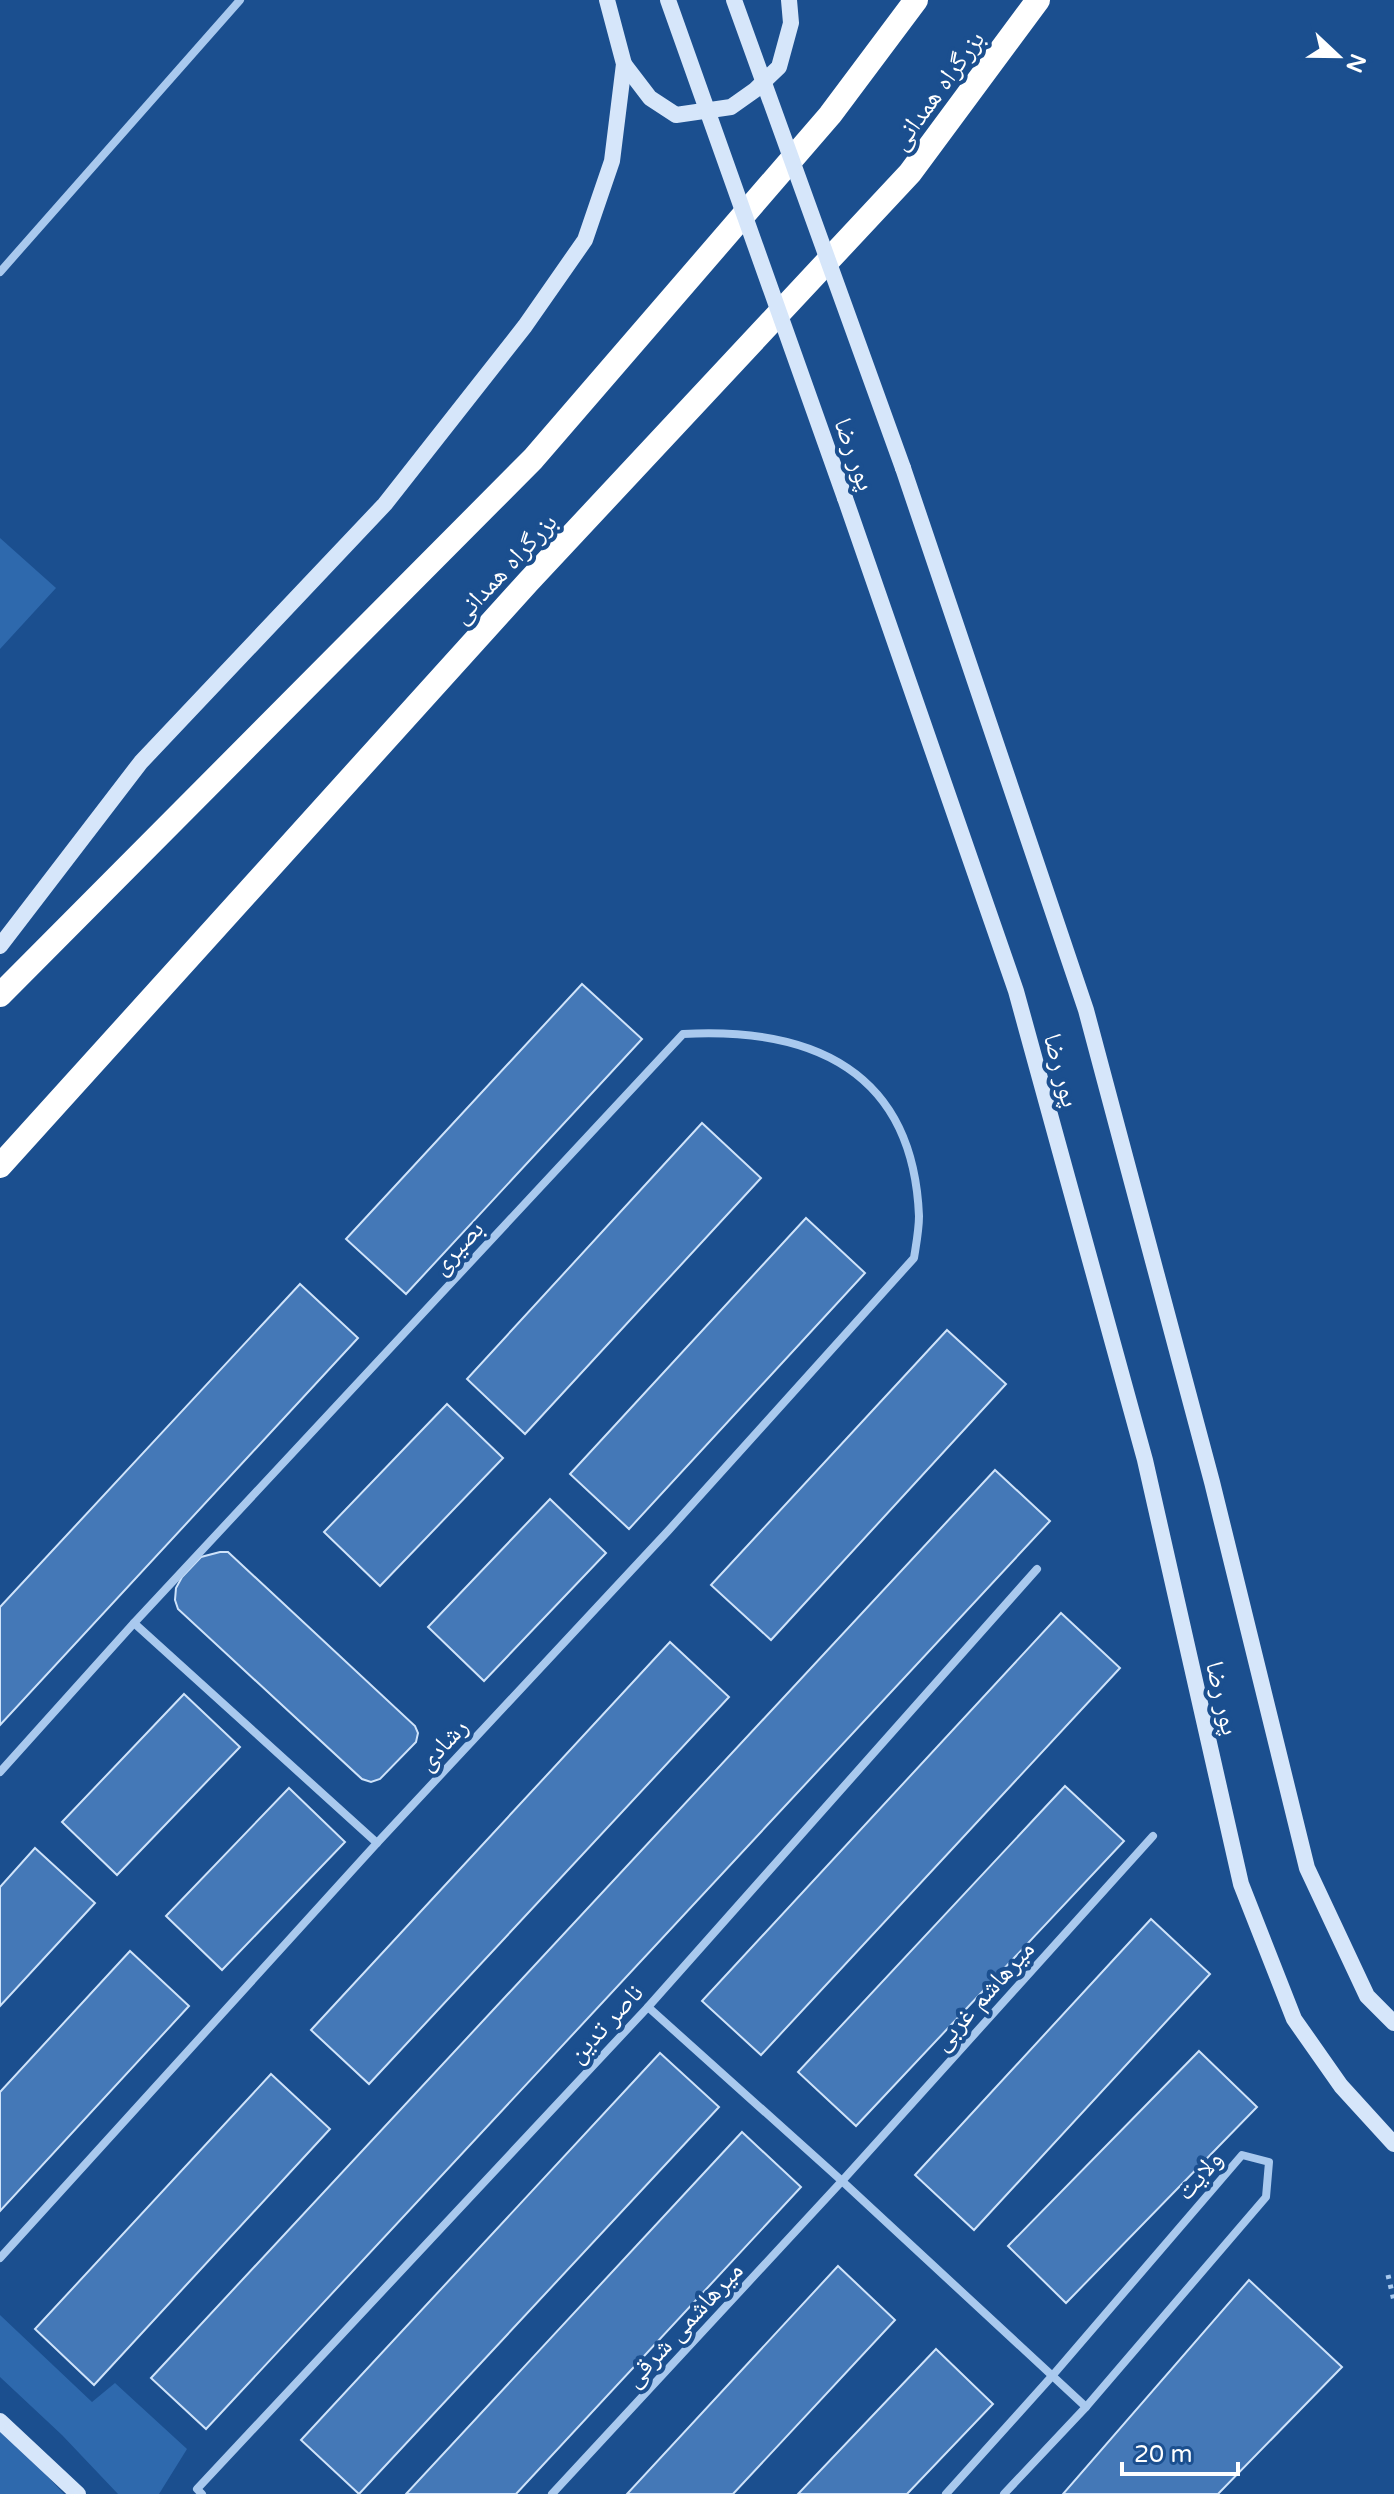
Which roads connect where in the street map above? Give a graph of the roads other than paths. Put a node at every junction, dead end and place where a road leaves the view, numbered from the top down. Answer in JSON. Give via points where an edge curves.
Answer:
{"nodes":[{"id":1,"x":240,"y":0,"type":"edge"},
{"id":2,"x":607,"y":0,"type":"edge"},
{"id":3,"x":668,"y":0,"type":"edge"},
{"id":4,"x":734,"y":0,"type":"edge"},
{"id":5,"x":789,"y":0,"type":"edge"},
{"id":6,"x":916,"y":0,"type":"edge"},
{"id":7,"x":1038,"y":0,"type":"edge"},
{"id":8,"x":624,"y":64,"type":"junction"},
{"id":9,"x":0,"y":272,"type":"edge"},
{"id":10,"x":0,"y":946,"type":"edge"},
{"id":11,"x":0,"y":995,"type":"edge"},
{"id":12,"x":0,"y":1166,"type":"edge"},
{"id":13,"x":914,"y":1258,"type":"joint"},
{"id":14,"x":1037,"y":1569,"type":"dead end"},
{"id":15,"x":134,"y":1623,"type":"junction"},
{"id":16,"x":0,"y":1772,"type":"edge"},
{"id":17,"x":1153,"y":1836,"type":"dead end"},
{"id":18,"x":377,"y":1843,"type":"junction"},
{"id":19,"x":648,"y":2007,"type":"junction"},
{"id":20,"x":1394,"y":2023,"type":"edge"},
{"id":21,"x":1394,"y":2144,"type":"edge"},
{"id":22,"x":842,"y":2181,"type":"junction"},
{"id":23,"x":0,"y":2258,"type":"edge"},
{"id":24,"x":1053,"y":2375,"type":"junction"},
{"id":25,"x":1086,"y":2407,"type":"junction"},
{"id":26,"x":0,"y":2421,"type":"edge"},
{"id":27,"x":78,"y":2494,"type":"edge"},
{"id":28,"x":202,"y":2494,"type":"edge"},
{"id":29,"x":552,"y":2494,"type":"edge"},
{"id":30,"x":946,"y":2494,"type":"edge"},
{"id":31,"x":1004,"y":2494,"type":"edge"}],
"edges":[{"from":1,"to":9,"type":"street"},
{"from":2,"to":8,"type":"street"},
{"from":3,"to":21,"type":"street","name":"پور رضا","bridge":true,"via":[[1016,991],[1145,1460],[1241,1884],[1294,2019],[1341,2086]]},
{"from":4,"to":20,"type":"street","name":"پور رضا","bridge":true,"via":[[903,468],[1086,1010],[1212,1482],[1307,1868],[1367,1996]]},
{"from":5,"to":8,"type":"street","via":[[791,23],[779,67],[731,107],[676,115],[650,98]]},
{"from":6,"to":11,"type":"highway","name":"بزرگراه همدانی","via":[[830,115],[533,459]]},
{"from":7,"to":12,"type":"highway","name":"بزرگراه همدانی","via":[[910,173],[528,582]]},
{"from":8,"to":10,"type":"street","via":[[612,161],[585,240],[525,326],[385,504],[141,762]]},
{"from":13,"to":15,"type":"street","name":"بصیری","via":[[919,1218],[914,1171],[881,1098],[852,1069],[815,1049],[768,1036],[683,1034]]},
{"from":13,"to":18,"type":"street","name":"رشادی"},
{"from":14,"to":19,"type":"street","name":"ناصر تدین"},
{"from":15,"to":16,"type":"street","name":"بصیری"},
{"from":15,"to":18,"type":"street"},
{"from":17,"to":22,"type":"street","name":"میرهاشم غربی"},
{"from":18,"to":23,"type":"street","name":"رشادی"},
{"from":19,"to":22,"type":"street"},
{"from":19,"to":28,"type":"street","name":"ناصر تدین","via":[[197,2489]]},
{"from":22,"to":24,"type":"street"},
{"from":22,"to":29,"type":"street","name":"میرهاشمی شرقی"},
{"from":24,"to":25,"type":"street"},
{"from":24,"to":25,"type":"street","name":"ولایت","via":[[1242,2155],[1269,2162],[1266,2197]]},
{"from":24,"to":30,"type":"street","name":"ولایت"},
{"from":25,"to":31,"type":"street","name":"ولایت"},
{"from":26,"to":27,"type":"street"}]}
